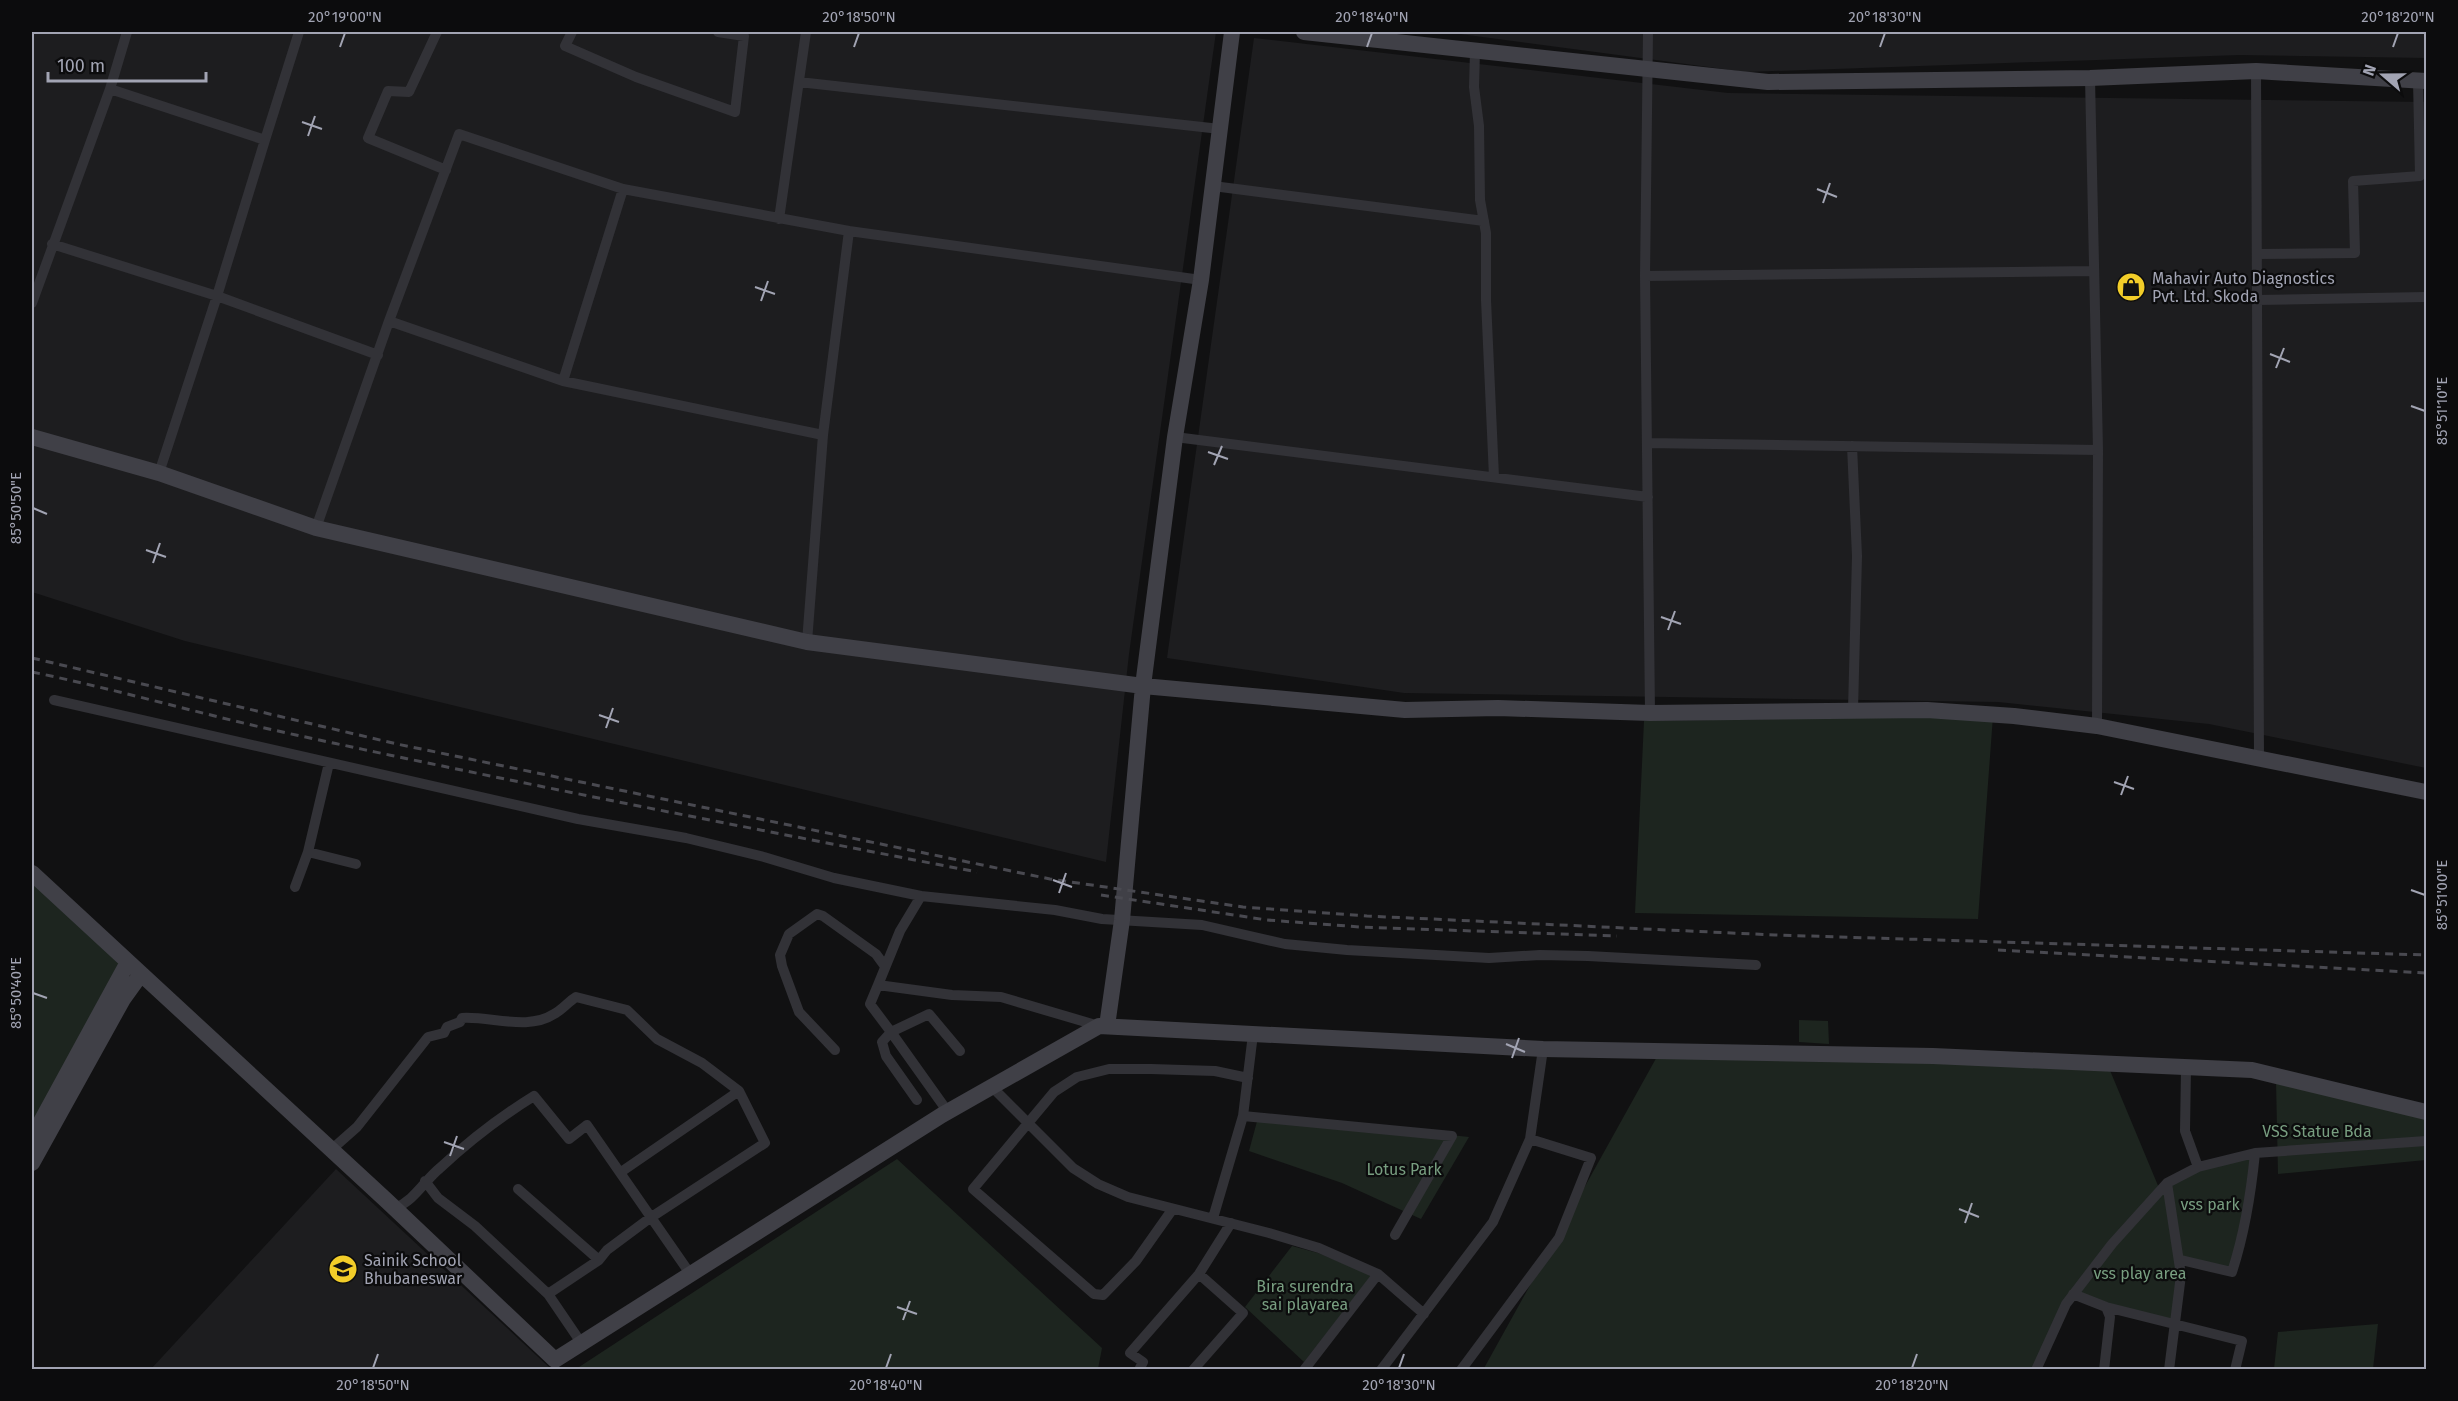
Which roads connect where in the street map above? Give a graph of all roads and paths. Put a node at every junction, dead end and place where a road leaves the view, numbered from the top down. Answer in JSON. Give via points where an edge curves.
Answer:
{"nodes":[{"id":1,"x":127,"y":32,"type":"edge"},
{"id":2,"x":299,"y":32,"type":"edge"},
{"id":3,"x":436,"y":32,"type":"edge"},
{"id":4,"x":572,"y":32,"type":"edge"},
{"id":5,"x":718,"y":32,"type":"edge"},
{"id":6,"x":806,"y":32,"type":"edge"},
{"id":7,"x":1232,"y":32,"type":"edge"},
{"id":8,"x":1304,"y":32,"type":"edge"},
{"id":9,"x":1648,"y":32,"type":"edge"},
{"id":10,"x":1475,"y":51,"type":"junction"},
{"id":11,"x":1648,"y":70,"type":"junction"},
{"id":12,"x":2256,"y":71,"type":"junction"},
{"id":13,"x":2090,"y":78,"type":"junction"},
{"id":14,"x":2422,"y":81,"type":"edge"},
{"id":15,"x":799,"y":82,"type":"junction"},
{"id":16,"x":110,"y":89,"type":"junction"},
{"id":17,"x":1220,"y":129,"type":"junction"},
{"id":18,"x":265,"y":140,"type":"junction"},
{"id":19,"x":446,"y":170,"type":"junction"},
{"id":20,"x":1213,"y":186,"type":"junction"},
{"id":21,"x":623,"y":189,"type":"junction"},
{"id":22,"x":779,"y":219,"type":"junction"},
{"id":23,"x":1484,"y":221,"type":"junction"},
{"id":24,"x":849,"y":231,"type":"junction"},
{"id":25,"x":52,"y":244,"type":"junction"},
{"id":26,"x":2257,"y":254,"type":"junction"},
{"id":27,"x":2094,"y":272,"type":"junction"},
{"id":28,"x":1645,"y":276,"type":"junction"},
{"id":29,"x":1201,"y":280,"type":"junction"},
{"id":30,"x":218,"y":296,"type":"junction"},
{"id":31,"x":2427,"y":297,"type":"edge"},
{"id":32,"x":2257,"y":300,"type":"junction"},
{"id":33,"x":32,"y":303,"type":"edge"},
{"id":34,"x":389,"y":321,"type":"junction"},
{"id":35,"x":378,"y":355,"type":"junction"},
{"id":36,"x":563,"y":381,"type":"junction"},
{"id":37,"x":823,"y":435,"type":"junction"},
{"id":38,"x":1175,"y":436,"type":"junction"},
{"id":39,"x":32,"y":437,"type":"edge"},
{"id":40,"x":1648,"y":443,"type":"junction"},
{"id":41,"x":1852,"y":446,"type":"junction"},
{"id":42,"x":2098,"y":450,"type":"junction"},
{"id":43,"x":159,"y":473,"type":"junction"},
{"id":44,"x":1494,"y":477,"type":"junction"},
{"id":45,"x":1648,"y":497,"type":"junction"},
{"id":46,"x":316,"y":528,"type":"junction"},
{"id":47,"x":807,"y":642,"type":"junction"},
{"id":48,"x":1143,"y":686,"type":"junction"},
{"id":49,"x":54,"y":700,"type":"dead end"},
{"id":50,"x":1853,"y":710,"type":"junction"},
{"id":51,"x":1650,"y":713,"type":"junction"},
{"id":52,"x":2097,"y":726,"type":"junction"},
{"id":53,"x":2259,"y":760,"type":"junction"},
{"id":54,"x":329,"y":763,"type":"junction"},
{"id":55,"x":2427,"y":792,"type":"edge"},
{"id":56,"x":308,"y":852,"type":"junction"},
{"id":57,"x":356,"y":864,"type":"dead end"},
{"id":58,"x":32,"y":873,"type":"edge"},
{"id":59,"x":295,"y":887,"type":"dead end"},
{"id":60,"x":921,"y":896,"type":"junction"},
{"id":61,"x":1122,"y":920,"type":"junction"},
{"id":62,"x":128,"y":962,"type":"junction"},
{"id":63,"x":884,"y":965,"type":"junction"},
{"id":64,"x":1756,"y":965,"type":"dead end"},
{"id":65,"x":141,"y":974,"type":"junction"},
{"id":66,"x":878,"y":985,"type":"junction"},
{"id":67,"x":929,"y":992,"type":"junction"},
{"id":68,"x":929,"y":1014,"type":"junction"},
{"id":69,"x":1103,"y":1026,"type":"junction"},
{"id":70,"x":891,"y":1032,"type":"junction"},
{"id":71,"x":1253,"y":1034,"type":"junction"},
{"id":72,"x":1543,"y":1049,"type":"junction"},
{"id":73,"x":835,"y":1050,"type":"dead end"},
{"id":74,"x":960,"y":1051,"type":"dead end"},
{"id":75,"x":2186,"y":1068,"type":"junction"},
{"id":76,"x":1248,"y":1078,"type":"junction"},
{"id":77,"x":992,"y":1087,"type":"junction"},
{"id":78,"x":739,"y":1091,"type":"junction"},
{"id":79,"x":917,"y":1100,"type":"dead end"},
{"id":80,"x":948,"y":1112,"type":"junction"},
{"id":81,"x":2427,"y":1112,"type":"edge"},
{"id":82,"x":1243,"y":1116,"type":"junction"},
{"id":83,"x":1028,"y":1125,"type":"junction"},
{"id":84,"x":32,"y":1138,"type":"edge"},
{"id":85,"x":1530,"y":1139,"type":"junction"},
{"id":86,"x":2427,"y":1141,"type":"edge"},
{"id":87,"x":331,"y":1150,"type":"junction"},
{"id":88,"x":2255,"y":1153,"type":"junction"},
{"id":89,"x":32,"y":1163,"type":"edge"},
{"id":90,"x":2198,"y":1167,"type":"junction"},
{"id":91,"x":621,"y":1172,"type":"junction"},
{"id":92,"x":425,"y":1181,"type":"junction"},
{"id":93,"x":2167,"y":1183,"type":"junction"},
{"id":94,"x":518,"y":1190,"type":"dead end"},
{"id":95,"x":395,"y":1208,"type":"junction"},
{"id":96,"x":1172,"y":1210,"type":"junction"},
{"id":97,"x":650,"y":1218,"type":"junction"},
{"id":98,"x":1213,"y":1218,"type":"junction"},
{"id":99,"x":1232,"y":1223,"type":"junction"},
{"id":100,"x":1395,"y":1235,"type":"dead end"},
{"id":101,"x":599,"y":1260,"type":"junction"},
{"id":102,"x":2181,"y":1260,"type":"junction"},
{"id":103,"x":1199,"y":1274,"type":"junction"},
{"id":104,"x":1378,"y":1274,"type":"junction"},
{"id":105,"x":691,"y":1275,"type":"junction"},
{"id":106,"x":548,"y":1294,"type":"junction"},
{"id":107,"x":2073,"y":1294,"type":"junction"},
{"id":108,"x":2106,"y":1307,"type":"junction"},
{"id":109,"x":1424,"y":1314,"type":"junction"},
{"id":110,"x":2175,"y":1322,"type":"junction"},
{"id":111,"x":582,"y":1344,"type":"junction"},
{"id":112,"x":1139,"y":1370,"type":"edge"},
{"id":113,"x":1193,"y":1370,"type":"edge"},
{"id":114,"x":1305,"y":1370,"type":"edge"},
{"id":115,"x":1381,"y":1370,"type":"edge"},
{"id":116,"x":1461,"y":1370,"type":"edge"},
{"id":117,"x":2036,"y":1370,"type":"edge"},
{"id":118,"x":2104,"y":1370,"type":"edge"},
{"id":119,"x":2169,"y":1370,"type":"edge"},
{"id":120,"x":2235,"y":1370,"type":"edge"}],
"edges":[{"from":1,"to":16,"type":"street"},
{"from":2,"to":18,"type":"street"},
{"from":3,"to":19,"type":"street","via":[[409,92],[388,91],[368,138]]},
{"from":4,"to":5,"type":"street","via":[[565,46],[636,77],[735,112],[744,36]]},
{"from":6,"to":15,"type":"street"},
{"from":7,"to":17,"type":"street"},
{"from":8,"to":10,"type":"street"},
{"from":9,"to":11,"type":"street"},
{"from":10,"to":11,"type":"street"},
{"from":10,"to":23,"type":"street"},
{"from":11,"to":13,"type":"street","via":[[1768,82]]},
{"from":11,"to":28,"type":"street"},
{"from":12,"to":13,"type":"street"},
{"from":12,"to":14,"type":"street"},
{"from":12,"to":26,"type":"street"},
{"from":13,"to":27,"type":"street"},
{"from":14,"to":26,"type":"street","via":[[2420,176],[2354,181],[2355,253]]},
{"from":15,"to":17,"type":"street"},
{"from":15,"to":22,"type":"street"},
{"from":16,"to":18,"type":"street"},
{"from":16,"to":25,"type":"street"},
{"from":17,"to":20,"type":"street"},
{"from":18,"to":30,"type":"street"},
{"from":19,"to":21,"type":"street","via":[[459,134]]},
{"from":19,"to":34,"type":"street"},
{"from":20,"to":23,"type":"street"},
{"from":20,"to":29,"type":"street"},
{"from":21,"to":22,"type":"street"},
{"from":21,"to":36,"type":"street"},
{"from":22,"to":24,"type":"street"},
{"from":23,"to":44,"type":"street"},
{"from":24,"to":29,"type":"street"},
{"from":24,"to":37,"type":"street"},
{"from":25,"to":30,"type":"street"},
{"from":25,"to":33,"type":"street"},
{"from":26,"to":32,"type":"street"},
{"from":27,"to":28,"type":"street"},
{"from":27,"to":42,"type":"street"},
{"from":28,"to":40,"type":"street"},
{"from":29,"to":38,"type":"street"},
{"from":30,"to":35,"type":"street"},
{"from":30,"to":43,"type":"street"},
{"from":31,"to":32,"type":"street"},
{"from":32,"to":53,"type":"street"},
{"from":34,"to":35,"type":"street"},
{"from":34,"to":36,"type":"street"},
{"from":35,"to":46,"type":"street"},
{"from":36,"to":37,"type":"street"},
{"from":37,"to":47,"type":"street"},
{"from":38,"to":44,"type":"street"},
{"from":38,"to":48,"type":"street"},
{"from":39,"to":43,"type":"street"},
{"from":40,"to":41,"type":"street"},
{"from":40,"to":45,"type":"street"},
{"from":41,"to":42,"type":"street"},
{"from":41,"to":50,"type":"street","via":[[1857,556]]},
{"from":42,"to":52,"type":"street"},
{"from":43,"to":46,"type":"street"},
{"from":44,"to":45,"type":"street"},
{"from":45,"to":51,"type":"street"},
{"from":46,"to":47,"type":"street"},
{"from":47,"to":48,"type":"street"},
{"from":48,"to":51,"type":"street","via":[[1405,710],[1498,708]]},
{"from":48,"to":61,"type":"street"},
{"from":49,"to":54,"type":"street"},
{"from":50,"to":51,"type":"street"},
{"from":50,"to":52,"type":"street","via":[[1927,710]]},
{"from":52,"to":53,"type":"street"},
{"from":53,"to":55,"type":"street"},
{"from":54,"to":56,"type":"street"},
{"from":54,"to":60,"type":"street","via":[[578,819],[686,838],[834,878]]},
{"from":56,"to":57,"type":"street"},
{"from":56,"to":59,"type":"street"},
{"from":58,"to":62,"type":"street"},
{"from":60,"to":61,"type":"street"},
{"from":60,"to":63,"type":"street"},
{"from":61,"to":64,"type":"street","via":[[1202,925],[1285,944],[1347,950]]},
{"from":61,"to":69,"type":"street"},
{"from":62,"to":65,"type":"street"},
{"from":62,"to":84,"type":"street"},
{"from":63,"to":66,"type":"street"},
{"from":63,"to":73,"type":"street","via":[[876,954],[817,914],[789,934],[780,955],[793,998],[799,1012]]},
{"from":65,"to":87,"type":"street"},
{"from":65,"to":89,"type":"street","via":[[123,999]]},
{"from":66,"to":67,"type":"street"},
{"from":66,"to":70,"type":"street","via":[[870,1004]]},
{"from":67,"to":68,"type":"street"},
{"from":67,"to":69,"type":"street","via":[[1001,997]]},
{"from":68,"to":70,"type":"street"},
{"from":68,"to":74,"type":"street"},
{"from":69,"to":71,"type":"street"},
{"from":69,"to":77,"type":"street"},
{"from":70,"to":79,"type":"street","via":[[882,1042],[886,1056]]},
{"from":70,"to":80,"type":"street"},
{"from":71,"to":72,"type":"street"},
{"from":71,"to":76,"type":"street"},
{"from":72,"to":75,"type":"street","via":[[1933,1056]]},
{"from":72,"to":85,"type":"street"},
{"from":75,"to":81,"type":"street","via":[[2252,1070]]},
{"from":75,"to":90,"type":"street","via":[[2185,1131]]},
{"from":76,"to":82,"type":"street"},
{"from":76,"to":83,"type":"street","via":[[1215,1071],[1109,1069],[1077,1077],[1054,1092]]},
{"from":77,"to":80,"type":"street"},
{"from":77,"to":83,"type":"street"},
{"from":78,"to":87,"type":"street","via":[[702,1063],[657,1039],[627,1010],[576,997],[541,1020],[462,1018],[444,1033],[428,1037],[357,1127]]},
{"from":78,"to":91,"type":"street"},
{"from":78,"to":97,"type":"street","via":[[765,1143]]},
{"from":80,"to":105,"type":"street"},
{"from":82,"to":98,"type":"street"},
{"from":82,"to":100,"type":"street","via":[[1452,1136]]},
{"from":83,"to":96,"type":"street","via":[[1073,1168],[1098,1184]]},
{"from":83,"to":96,"type":"street","via":[[973,1190],[1094,1294],[1103,1295],[1136,1261]]},
{"from":85,"to":109,"type":"street","via":[[1493,1221]]},
{"from":85,"to":116,"type":"street","via":[[1591,1158],[1559,1238]]},
{"from":86,"to":88,"type":"street"},
{"from":87,"to":95,"type":"street"},
{"from":88,"to":90,"type":"street"},
{"from":88,"to":102,"type":"street","via":[[2250,1204],[2232,1272]]},
{"from":90,"to":93,"type":"street"},
{"from":91,"to":92,"type":"street","via":[[587,1125],[569,1139],[534,1096],[489,1126]]},
{"from":91,"to":97,"type":"street"},
{"from":92,"to":95,"type":"street","via":[[407,1204]]},
{"from":92,"to":106,"type":"street","via":[[438,1198],[475,1226]]},
{"from":93,"to":102,"type":"street"},
{"from":93,"to":107,"type":"street"},
{"from":94,"to":101,"type":"street"},
{"from":95,"to":111,"type":"street","via":[[555,1360]]},
{"from":96,"to":98,"type":"street"},
{"from":97,"to":101,"type":"street"},
{"from":97,"to":105,"type":"street"},
{"from":98,"to":99,"type":"street"},
{"from":99,"to":103,"type":"street"},
{"from":99,"to":104,"type":"street","via":[[1319,1248]]},
{"from":101,"to":106,"type":"street"},
{"from":102,"to":110,"type":"street"},
{"from":103,"to":112,"type":"street","via":[[1130,1353],[1143,1362]]},
{"from":103,"to":113,"type":"street","via":[[1243,1313]]},
{"from":104,"to":109,"type":"street"},
{"from":104,"to":114,"type":"street"},
{"from":105,"to":111,"type":"street"},
{"from":106,"to":111,"type":"street"},
{"from":107,"to":108,"type":"street"},
{"from":107,"to":117,"type":"street"},
{"from":108,"to":110,"type":"street"},
{"from":108,"to":118,"type":"street","via":[[2110,1317]]},
{"from":109,"to":115,"type":"street"},
{"from":110,"to":119,"type":"street"},
{"from":110,"to":120,"type":"street","via":[[2242,1341]]}]}
